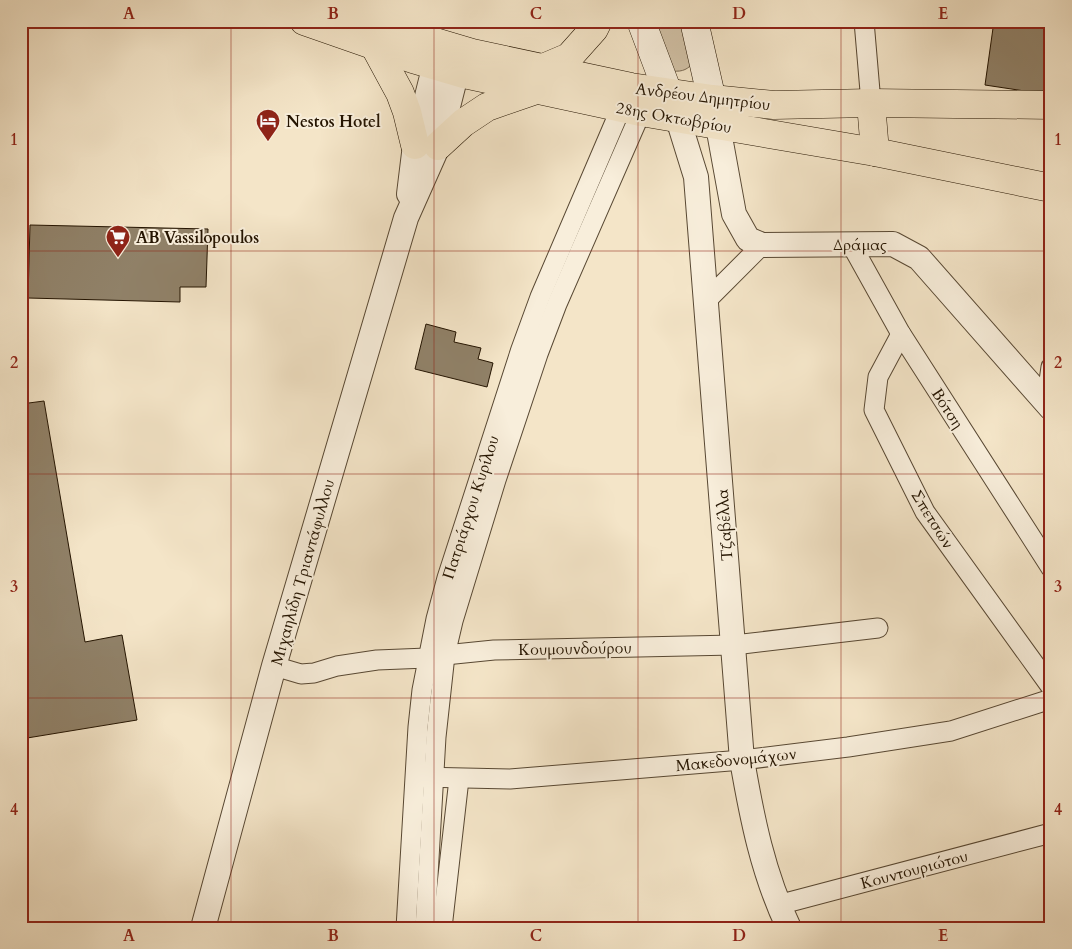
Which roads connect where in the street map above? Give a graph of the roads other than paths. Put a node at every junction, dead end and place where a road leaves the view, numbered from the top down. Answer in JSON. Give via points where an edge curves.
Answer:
{"nodes":[{"id":1,"x":304,"y":21,"type":"edge"},
{"id":2,"x":598,"y":21,"type":"edge"},
{"id":3,"x":642,"y":21,"type":"edge"},
{"id":4,"x":694,"y":21,"type":"edge"},
{"id":5,"x":864,"y":21,"type":"edge"},
{"id":6,"x":369,"y":33,"type":"edge"},
{"id":7,"x":448,"y":58,"type":"junction"},
{"id":8,"x":541,"y":79,"type":"junction"},
{"id":9,"x":668,"y":94,"type":"junction"},
{"id":10,"x":712,"y":99,"type":"junction"},
{"id":11,"x":871,"y":103,"type":"junction"},
{"id":12,"x":1051,"y":105,"type":"edge"},
{"id":13,"x":631,"y":110,"type":"junction"},
{"id":14,"x":678,"y":119,"type":"junction"},
{"id":15,"x":718,"y":126,"type":"junction"},
{"id":16,"x":426,"y":145,"type":"junction"},
{"id":17,"x":875,"y":152,"type":"junction"},
{"id":18,"x":1051,"y":188,"type":"edge"},
{"id":19,"x":851,"y":244,"type":"junction"},
{"id":20,"x":762,"y":245,"type":"junction"},
{"id":21,"x":707,"y":300,"type":"junction"},
{"id":22,"x":901,"y":334,"type":"junction"},
{"id":23,"x":1051,"y":367,"type":"edge"},
{"id":24,"x":1048,"y":405,"type":"edge"},
{"id":25,"x":1051,"y":568,"type":"edge"},
{"id":26,"x":878,"y":628,"type":"dead end"},
{"id":27,"x":734,"y":645,"type":"junction"},
{"id":28,"x":436,"y":657,"type":"junction"},
{"id":29,"x":274,"y":666,"type":"junction"},
{"id":30,"x":1051,"y":687,"type":"edge"},
{"id":31,"x":1051,"y":699,"type":"edge"},
{"id":32,"x":742,"y":760,"type":"junction"},
{"id":33,"x":424,"y":778,"type":"junction"},
{"id":34,"x":459,"y":779,"type":"junction"},
{"id":35,"x":1051,"y":833,"type":"edge"},
{"id":36,"x":778,"y":905,"type":"junction"},
{"id":37,"x":203,"y":928,"type":"edge"},
{"id":38,"x":406,"y":928,"type":"edge"},
{"id":39,"x":425,"y":928,"type":"edge"},
{"id":40,"x":442,"y":928,"type":"edge"},
{"id":41,"x":789,"y":928,"type":"edge"}],
"edges":[{"from":1,"to":6,"type":"main road"},
{"from":2,"to":8,"type":"main road","via":[[568,57]]},
{"from":3,"to":9,"type":"main road"},
{"from":4,"to":10,"type":"main road"},
{"from":5,"to":11,"type":"street"},
{"from":6,"to":7,"type":"main road"},
{"from":6,"to":16,"type":"main road"},
{"from":7,"to":8,"type":"main road","name":"Ανδρέου Δημητρίου"},
{"from":7,"to":16,"type":"street","name":"Μιχαηλίδη Τριαντάφυλλου"},
{"from":8,"to":9,"type":"main road","name":"Ανδρέου Δημητρίου"},
{"from":8,"to":13,"type":"main road","name":"28ης Οκτωβρίου"},
{"from":8,"to":16,"type":"main road","via":[[487,107]]},
{"from":9,"to":10,"type":"main road","name":"Ανδρέου Δημητρίου"},
{"from":9,"to":14,"type":"main road"},
{"from":10,"to":11,"type":"main road","name":"Ανδρέου Δημητρίου","via":[[774,105]]},
{"from":10,"to":15,"type":"main road"},
{"from":11,"to":12,"type":"main road","name":"Ανδρέου Δημητρίου"},
{"from":11,"to":17,"type":"main road"},
{"from":13,"to":14,"type":"main road","name":"28ης Οκτωβρίου"},
{"from":13,"to":28,"type":"street","name":"Πατριάρχου Κυρίλου","via":[[549,301],[521,349],[488,477],[447,578]]},
{"from":14,"to":15,"type":"main road","name":"28ης Οκτωβρίου"},
{"from":14,"to":21,"type":"street","name":"Τζαβέλλα","via":[[696,177]]},
{"from":15,"to":17,"type":"main road","name":"28ης Οκτωβρίου"},
{"from":15,"to":20,"type":"street","via":[[734,214],[748,239]]},
{"from":16,"to":29,"type":"street","name":"Μιχαηλίδη Τριαντάφυλλου"},
{"from":17,"to":18,"type":"main road","name":"28ης Οκτωβρίου"},
{"from":19,"to":20,"type":"street","name":"Δράμας"},
{"from":19,"to":22,"type":"street","name":"Βότση"},
{"from":19,"to":24,"type":"street","name":"Δράμας","via":[[893,244],[919,258]]},
{"from":20,"to":21,"type":"street"},
{"from":21,"to":27,"type":"street","name":"Τζαβέλλα"},
{"from":22,"to":25,"type":"street","name":"Βότση"},
{"from":22,"to":30,"type":"street","name":"Σπετσών","via":[[878,377],[874,410],[925,512]]},
{"from":23,"to":24,"type":"street"},
{"from":26,"to":27,"type":"street","name":"Κουμουνδούρου"},
{"from":27,"to":28,"type":"street","name":"Κουμουνδούρου","via":[[494,650]]},
{"from":27,"to":32,"type":"street","name":"Τζαβέλλα"},
{"from":28,"to":29,"type":"street","name":"Κουμουνδούρου","via":[[377,660],[301,674]]},
{"from":28,"to":33,"type":"street","name":"Πατριάρχου Κυρίλου","via":[[439,696]]},
{"from":29,"to":37,"type":"street","name":"Μιχαηλίδη Τριαντάφυλλου"},
{"from":31,"to":32,"type":"street","name":"Μακεδονομάχων","via":[[951,731]]},
{"from":32,"to":34,"type":"street","name":"Μακεδονομάχων","via":[[510,779]]},
{"from":32,"to":36,"type":"street","name":"Τζαβέλλα","via":[[760,851]]},
{"from":33,"to":34,"type":"street","name":"Μακεδονομάχων"},
{"from":33,"to":38,"type":"street","name":"Πατριάρχου Κυρίλου"},
{"from":33,"to":39,"type":"street","name":"Πατριάρχου Κυρίλου"},
{"from":34,"to":40,"type":"street"},
{"from":35,"to":36,"type":"street","name":"Κουντουριώτου"},
{"from":36,"to":41,"type":"street","name":"Τζαβέλλα"}]}
